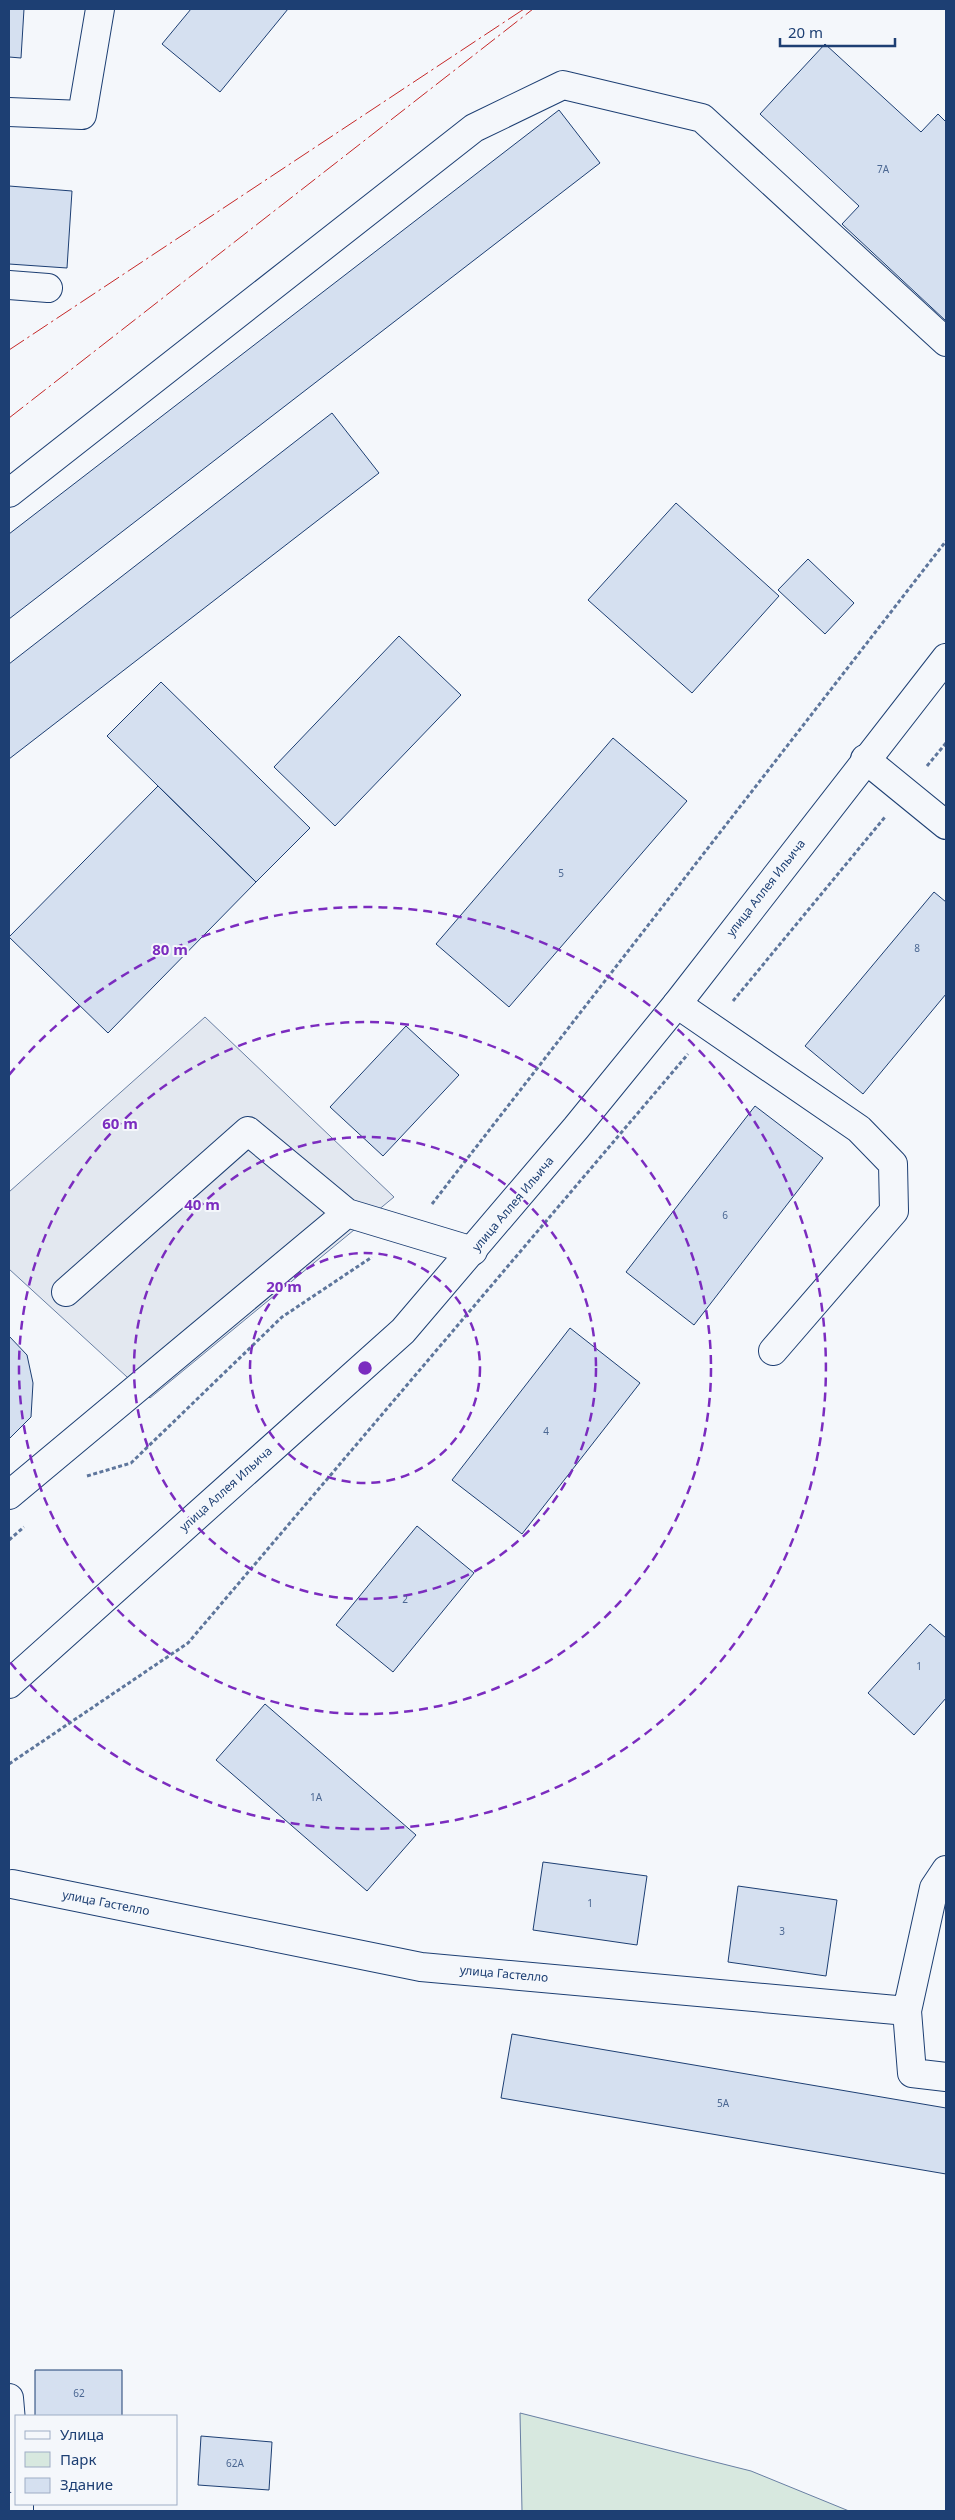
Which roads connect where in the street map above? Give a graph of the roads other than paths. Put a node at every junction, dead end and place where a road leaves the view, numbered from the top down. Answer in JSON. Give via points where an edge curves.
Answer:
{"nodes":[{"id":1,"x":100,"y":9,"type":"edge"},
{"id":2,"x":9,"y":112,"type":"edge"},
{"id":3,"x":9,"y":285,"type":"edge"},
{"id":4,"x":48,"y":288,"type":"dead end"},
{"id":5,"x":946,"y":342,"type":"edge"},
{"id":6,"x":9,"y":493,"type":"edge"},
{"id":7,"x":946,"y":658,"type":"edge"},
{"id":8,"x":865,"y":759,"type":"junction"},
{"id":9,"x":946,"y":825,"type":"edge"},
{"id":10,"x":677,"y":1004,"type":"junction"},
{"id":11,"x":347,"y":1213,"type":"junction"},
{"id":12,"x":473,"y":1250,"type":"junction"},
{"id":13,"x":66,"y":1292,"type":"dead end"},
{"id":14,"x":773,"y":1351,"type":"dead end"},
{"id":15,"x":9,"y":1495,"type":"edge"},
{"id":16,"x":9,"y":1684,"type":"edge"},
{"id":17,"x":946,"y":1870,"type":"edge"},
{"id":18,"x":12,"y":1884,"type":"dead end"},
{"id":19,"x":907,"y":2011,"type":"junction"},
{"id":20,"x":946,"y":2077,"type":"edge"},
{"id":21,"x":9,"y":2398,"type":"edge"},
{"id":22,"x":15,"y":2467,"type":"edge"}],
"edges":[{"from":1,"to":2,"type":"main road","via":[[82,115]]},
{"from":3,"to":4,"type":"main road"},
{"from":5,"to":6,"type":"main road","via":[[702,118],[563,85],[474,128]]},
{"from":7,"to":8,"type":"main road","name":"улица Аллея Ильича"},
{"from":8,"to":9,"type":"main road"},
{"from":8,"to":10,"type":"main road","name":"улица Аллея Ильича"},
{"from":10,"to":12,"type":"main road","name":"улица Аллея Ильича"},
{"from":10,"to":14,"type":"main road","via":[[859,1129],[893,1164],[894,1211]]},
{"from":11,"to":12,"type":"main road"},
{"from":11,"to":13,"type":"main road","via":[[248,1131]]},
{"from":11,"to":15,"type":"main road"},
{"from":12,"to":16,"type":"main road","name":"улица Аллея Ильича","via":[[403,1331]]},
{"from":17,"to":19,"type":"main road","via":[[934,1888]]},
{"from":18,"to":19,"type":"main road","name":"улица Гастелло","via":[[421,1967]]},
{"from":19,"to":20,"type":"main road","via":[[912,2073]]},
{"from":21,"to":22,"type":"main road"}]}
